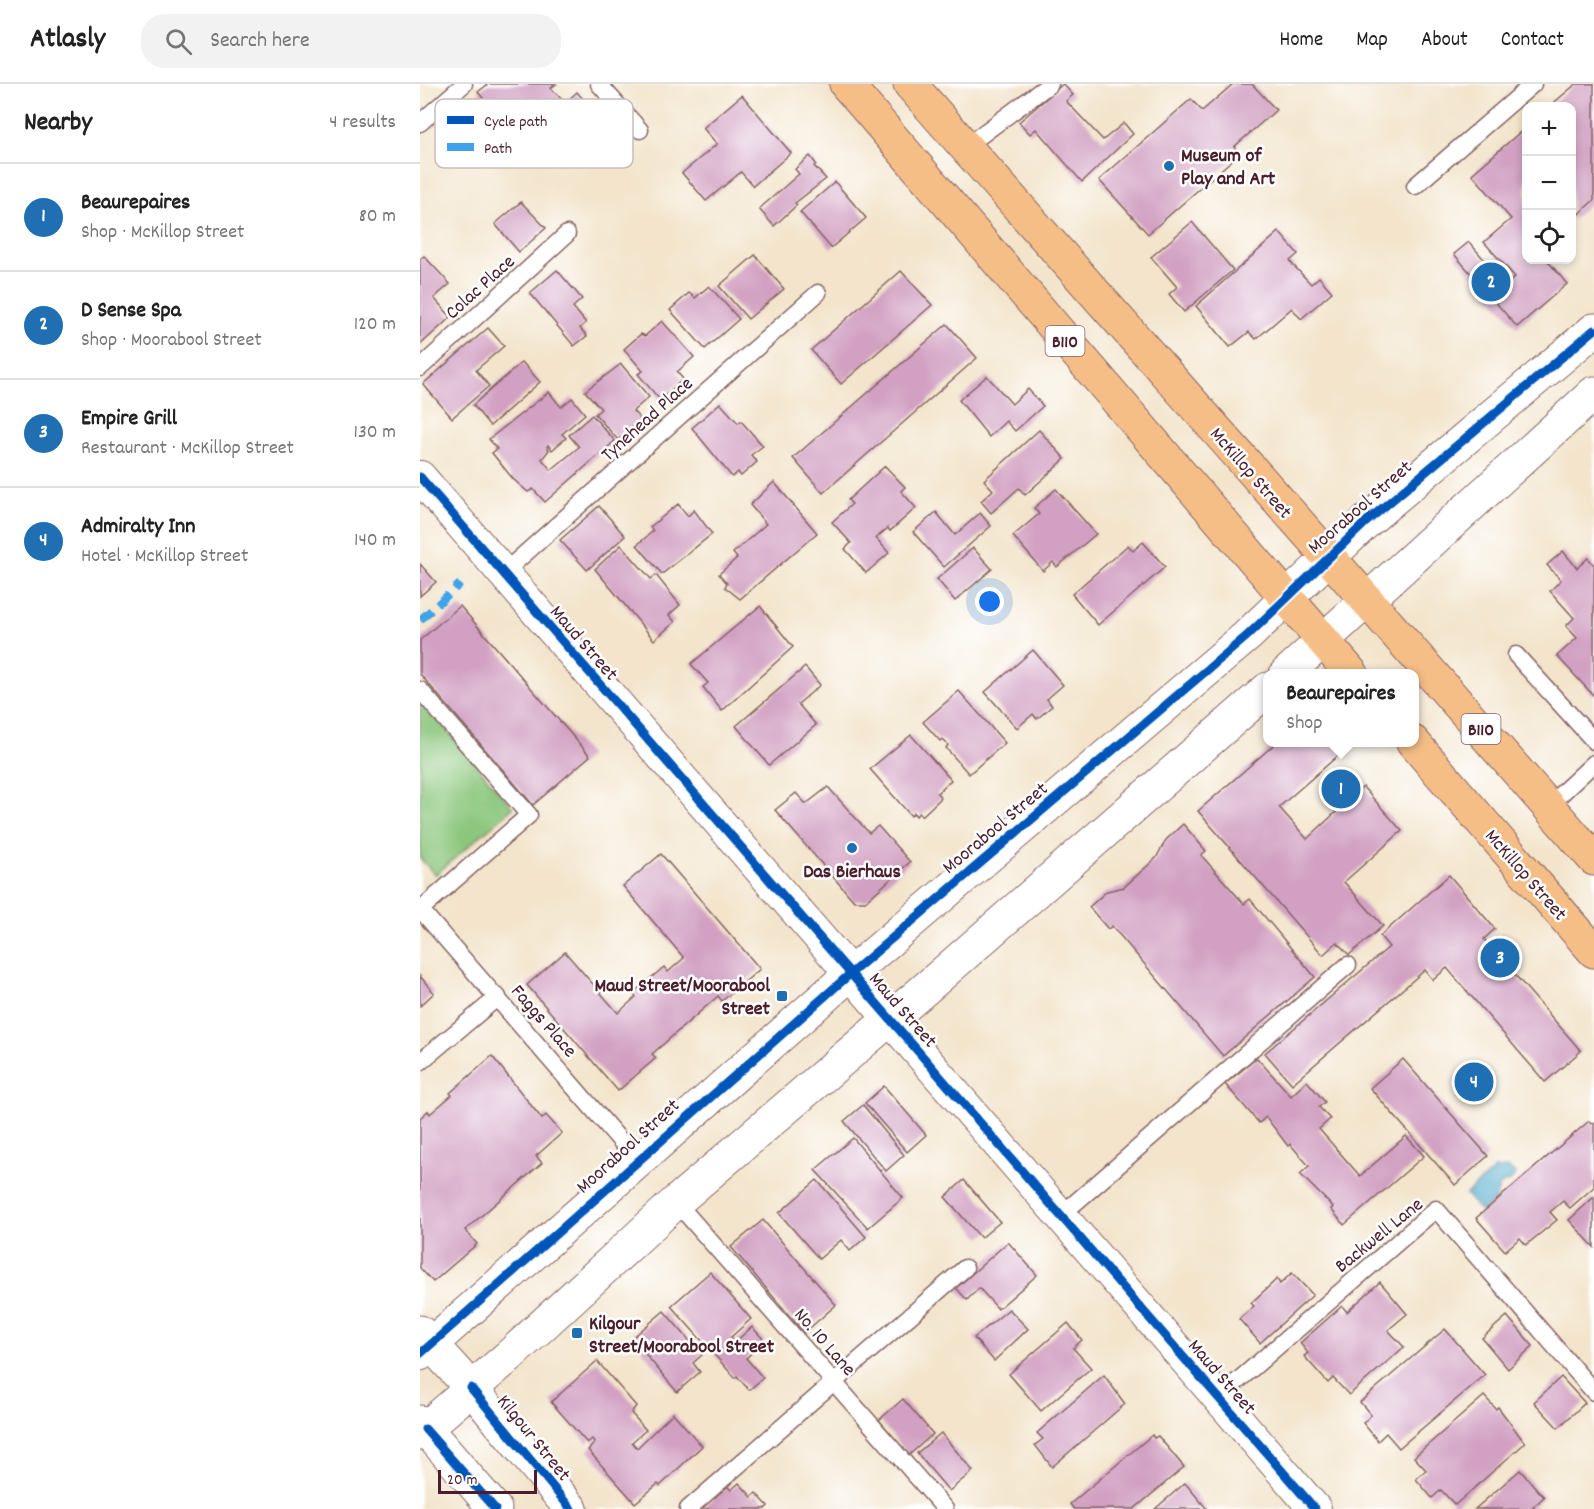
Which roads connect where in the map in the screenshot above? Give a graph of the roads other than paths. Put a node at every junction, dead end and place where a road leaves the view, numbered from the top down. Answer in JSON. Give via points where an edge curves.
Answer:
{"nodes":[{"id":1,"x":464,"y":84,"type":"edge"},
{"id":2,"x":599,"y":84,"type":"edge"},
{"id":3,"x":846,"y":84,"type":"edge"},
{"id":4,"x":910,"y":84,"type":"edge"},
{"id":5,"x":1050,"y":84,"type":"edge"},
{"id":6,"x":1533,"y":84,"type":"edge"},
{"id":7,"x":447,"y":99,"type":"edge"},
{"id":8,"x":612,"y":99,"type":"edge"},
{"id":9,"x":435,"y":110,"type":"edge"},
{"id":10,"x":633,"y":122,"type":"edge"},
{"id":11,"x":420,"y":123,"type":"edge"},
{"id":12,"x":640,"y":130,"type":"dead end"},
{"id":13,"x":965,"y":147,"type":"junction"},
{"id":14,"x":1415,"y":186,"type":"dead end"},
{"id":15,"x":567,"y":234,"type":"dead end"},
{"id":16,"x":818,"y":293,"type":"dead end"},
{"id":17,"x":1594,"y":330,"type":"edge"},
{"id":18,"x":420,"y":368,"type":"edge"},
{"id":19,"x":1594,"y":393,"type":"edge"},
{"id":20,"x":420,"y":477,"type":"edge"},
{"id":21,"x":1328,"y":556,"type":"junction"},
{"id":22,"x":502,"y":574,"type":"junction"},
{"id":23,"x":1286,"y":597,"type":"junction"},
{"id":24,"x":1367,"y":598,"type":"junction"},
{"id":25,"x":1322,"y":639,"type":"junction"},
{"id":26,"x":1516,"y":655,"type":"dead end"},
{"id":27,"x":1291,"y":669,"type":"edge"},
{"id":28,"x":1348,"y":669,"type":"edge"},
{"id":29,"x":420,"y":690,"type":"edge"},
{"id":30,"x":1263,"y":693,"type":"edge"},
{"id":31,"x":1594,"y":741,"type":"edge"},
{"id":32,"x":1417,"y":747,"type":"edge"},
{"id":33,"x":1594,"y":763,"type":"edge"},
{"id":34,"x":1548,"y":806,"type":"junction"},
{"id":35,"x":1594,"y":859,"type":"edge"},
{"id":36,"x":420,"y":909,"type":"edge"},
{"id":37,"x":1594,"y":951,"type":"edge"},
{"id":38,"x":1348,"y":965,"type":"dead end"},
{"id":39,"x":850,"y":974,"type":"junction"},
{"id":40,"x":498,"y":997,"type":"junction"},
{"id":41,"x":889,"y":1019,"type":"junction"},
{"id":42,"x":420,"y":1062,"type":"edge"},
{"id":43,"x":637,"y":1160,"type":"junction"},
{"id":44,"x":676,"y":1202,"type":"junction"},
{"id":45,"x":1060,"y":1216,"type":"junction"},
{"id":46,"x":965,"y":1268,"type":"dead end"},
{"id":47,"x":424,"y":1344,"type":"edge"},
{"id":48,"x":834,"y":1382,"type":"junction"},
{"id":49,"x":471,"y":1388,"type":"junction"},
{"id":50,"x":1594,"y":1392,"type":"edge"},
{"id":51,"x":1218,"y":1398,"type":"junction"},
{"id":52,"x":422,"y":1428,"type":"edge"},
{"id":53,"x":495,"y":1509,"type":"edge"},
{"id":54,"x":571,"y":1509,"type":"edge"},
{"id":55,"x":688,"y":1509,"type":"edge"},
{"id":56,"x":945,"y":1509,"type":"edge"},
{"id":57,"x":1315,"y":1509,"type":"edge"}],
"edges":[{"from":1,"to":7,"type":"lane"},
{"from":2,"to":8,"type":"lane"},
{"from":3,"to":23,"type":"highway","number":"B110"},
{"from":4,"to":13,"type":"highway","name":"McKillop Street","number":"B110"},
{"from":5,"to":13,"type":"lane"},
{"from":6,"to":14,"type":"lane"},
{"from":9,"to":11,"type":"lane"},
{"from":10,"to":12,"type":"lane"},
{"from":13,"to":21,"type":"highway","name":"McKillop Street","number":"B110"},
{"from":15,"to":18,"type":"lane","name":"Colac Place"},
{"from":16,"to":22,"type":"lane","name":"Tynehead Place"},
{"from":17,"to":21,"type":"street","name":"Moorabool Street"},
{"from":19,"to":24,"type":"street"},
{"from":20,"to":22,"type":"street","name":"Maud Street"},
{"from":21,"to":23,"type":"street","name":"Moorabool Street"},
{"from":21,"to":24,"type":"highway","name":"McKillop Street","number":"B110"},
{"from":22,"to":39,"type":"street","name":"Maud Street"},
{"from":23,"to":25,"type":"highway","number":"B110"},
{"from":23,"to":39,"type":"street","name":"Moorabool Street","via":[[1242,640]]},
{"from":24,"to":25,"type":"street"},
{"from":24,"to":34,"type":"highway","name":"McKillop Street","number":"B110"},
{"from":25,"to":27,"type":"street"},
{"from":25,"to":28,"type":"highway","number":"B110"},
{"from":26,"to":31,"type":"lane"},
{"from":29,"to":36,"type":"lane","via":[[529,815]]},
{"from":30,"to":41,"type":"street"},
{"from":32,"to":37,"type":"highway","name":"McKillop Street"},
{"from":33,"to":34,"type":"lane"},
{"from":34,"to":35,"type":"highway","name":"McKillop Street","number":"B110"},
{"from":36,"to":40,"type":"lane","name":"Faggs Place"},
{"from":38,"to":45,"type":"lane"},
{"from":39,"to":41,"type":"street","name":"Maud Street"},
{"from":39,"to":43,"type":"street","name":"Moorabool Street"},
{"from":40,"to":42,"type":"lane"},
{"from":40,"to":43,"type":"lane","name":"Faggs Place"},
{"from":41,"to":44,"type":"street"},
{"from":41,"to":45,"type":"street","name":"Maud Street"},
{"from":43,"to":47,"type":"street","name":"Moorabool Street"},
{"from":44,"to":48,"type":"lane","name":"No. 10 Lane"},
{"from":44,"to":49,"type":"street"},
{"from":45,"to":51,"type":"street","name":"Maud Street"},
{"from":46,"to":48,"type":"lane"},
{"from":47,"to":49,"type":"street","name":"Kilgour Street"},
{"from":48,"to":55,"type":"lane"},
{"from":48,"to":56,"type":"lane","name":"No. 10 Lane"},
{"from":49,"to":52,"type":"street"},
{"from":49,"to":54,"type":"street","name":"Kilgour Street"},
{"from":50,"to":51,"type":"lane","name":"Backwell Lane","via":[[1436,1209]]},
{"from":51,"to":57,"type":"street","name":"Maud Street"},
{"from":52,"to":53,"type":"street"}]}
